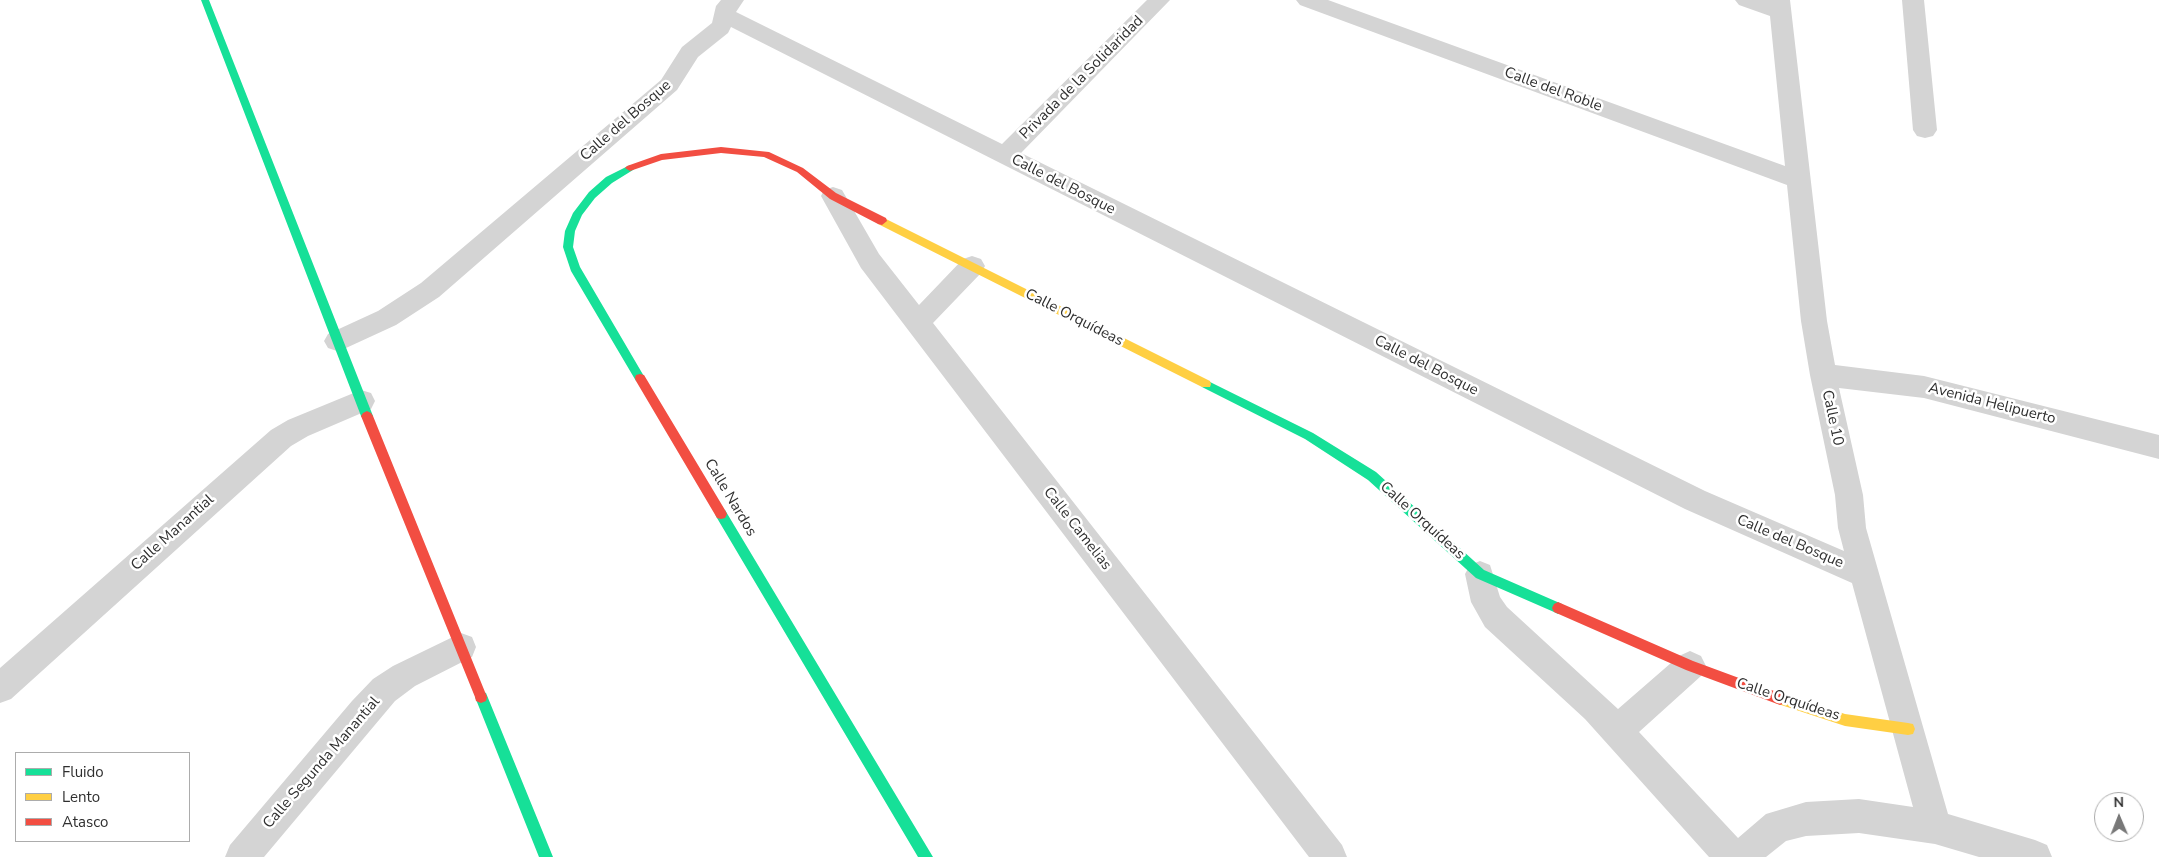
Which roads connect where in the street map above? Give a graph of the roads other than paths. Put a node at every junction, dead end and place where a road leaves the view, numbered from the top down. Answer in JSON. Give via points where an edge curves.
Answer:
{"nodes":[{"id":1,"x":205,"y":0,"type":"edge"},
{"id":2,"x":1159,"y":0,"type":"edge"},
{"id":3,"x":1307,"y":0,"type":"edge"},
{"id":4,"x":1746,"y":0,"type":"edge"},
{"id":5,"x":1914,"y":0,"type":"edge"},
{"id":6,"x":1780,"y":6,"type":"edge"},
{"id":7,"x":729,"y":8,"type":"edge"},
{"id":8,"x":1925,"y":130,"type":"dead end"},
{"id":9,"x":1005,"y":155,"type":"junction"},
{"id":10,"x":634,"y":165,"type":"joint"},
{"id":11,"x":1799,"y":180,"type":"junction"},
{"id":12,"x":833,"y":196,"type":"junction"},
{"id":13,"x":972,"y":266,"type":"junction"},
{"id":14,"x":918,"y":322,"type":"junction"},
{"id":15,"x":336,"y":341,"type":"junction"},
{"id":16,"x":1823,"y":375,"type":"junction"},
{"id":17,"x":361,"y":401,"type":"junction"},
{"id":18,"x":2159,"y":447,"type":"edge"},
{"id":19,"x":1480,"y":574,"type":"junction"},
{"id":20,"x":1864,"y":574,"type":"junction"},
{"id":21,"x":461,"y":647,"type":"junction"},
{"id":22,"x":1690,"y":666,"type":"junction"},
{"id":23,"x":0,"y":688,"type":"edge"},
{"id":24,"x":1908,"y":728,"type":"junction"},
{"id":25,"x":1617,"y":730,"type":"junction"},
{"id":26,"x":1935,"y":827,"type":"junction"},
{"id":27,"x":242,"y":857,"type":"edge"},
{"id":28,"x":546,"y":857,"type":"edge"},
{"id":29,"x":926,"y":857,"type":"edge"},
{"id":30,"x":1330,"y":857,"type":"edge"},
{"id":31,"x":1732,"y":857,"type":"edge"},
{"id":32,"x":1744,"y":857,"type":"edge"},
{"id":33,"x":2035,"y":857,"type":"edge"}],
"edges":[{"from":1,"to":15,"type":"street"},
{"from":2,"to":9,"type":"street","name":"Privada de la Solidaridad"},
{"from":3,"to":11,"type":"street","name":"Calle del Roble"},
{"from":4,"to":6,"type":"street"},
{"from":5,"to":8,"type":"street"},
{"from":6,"to":11,"type":"street","name":"Calle 10"},
{"from":7,"to":9,"type":"street","name":"Calle del Bosque"},
{"from":7,"to":15,"type":"street","name":"Calle del Bosque","via":[[720,28],[685,58],[669,85],[430,290],[388,318]]},
{"from":9,"to":20,"type":"street","name":"Calle del Bosque","via":[[1695,500]]},
{"from":10,"to":12,"type":"street","name":"Calle Orquídeas","via":[[686,153],[745,150],[784,161]]},
{"from":10,"to":29,"type":"street","name":"Calle Nardos","via":[[609,180],[578,213],[570,231],[568,247],[575,268]]},
{"from":11,"to":16,"type":"street","name":"Calle 10"},
{"from":12,"to":13,"type":"street","name":"Calle Orquídeas"},
{"from":12,"to":14,"type":"street","name":"Calle Camelias","via":[[870,261]]},
{"from":13,"to":14,"type":"street"},
{"from":13,"to":19,"type":"street","name":"Calle Orquídeas","via":[[1318,441],[1372,476]]},
{"from":14,"to":30,"type":"street","name":"Calle Camelias"},
{"from":15,"to":17,"type":"street"},
{"from":16,"to":18,"type":"street","name":"Avenida Helipuerto","via":[[1933,389]]},
{"from":16,"to":20,"type":"street","name":"Calle 10"},
{"from":17,"to":21,"type":"street"},
{"from":17,"to":23,"type":"street","name":"Calle Manantial","via":[[281,438]]},
{"from":19,"to":22,"type":"street","name":"Calle Orquídeas"},
{"from":19,"to":25,"type":"street","via":[[1486,602],[1496,617]]},
{"from":20,"to":24,"type":"street","name":"Calle 10"},
{"from":21,"to":27,"type":"street","name":"Calle Segunda Manantial","via":[[384,690]]},
{"from":21,"to":28,"type":"street"},
{"from":22,"to":24,"type":"street","name":"Calle Orquídeas","via":[[1811,711],[1845,720]]},
{"from":22,"to":25,"type":"street"},
{"from":24,"to":26,"type":"street","name":"Calle 10"},
{"from":25,"to":31,"type":"street"},
{"from":26,"to":32,"type":"street","via":[[1859,816],[1806,819],[1778,826]]},
{"from":26,"to":33,"type":"street"}]}
